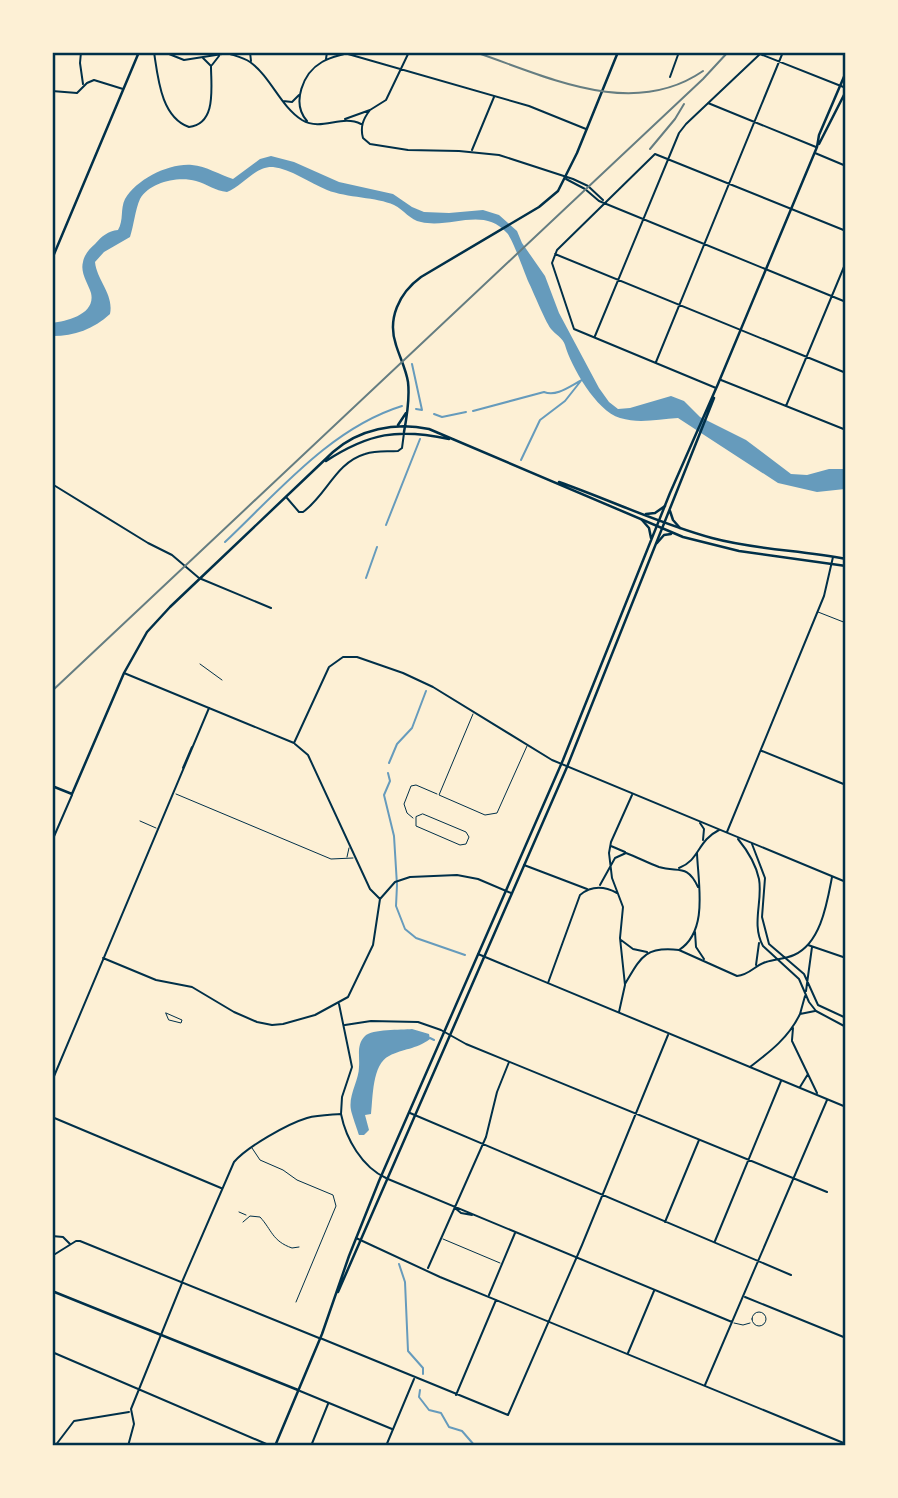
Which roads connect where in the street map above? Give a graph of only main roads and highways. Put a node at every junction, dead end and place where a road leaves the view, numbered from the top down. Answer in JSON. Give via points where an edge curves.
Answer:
{"nodes":[{"id":1,"x":139,"y":52,"type":"edge"},
{"id":2,"x":618,"y":52,"type":"edge"},
{"id":3,"x":845,"y":72,"type":"edge"},
{"id":4,"x":845,"y":89,"type":"edge"},
{"id":5,"x":817,"y":147,"type":"junction"},
{"id":6,"x":52,"y":259,"type":"edge"},
{"id":7,"x":407,"y":409,"type":"junction"},
{"id":8,"x":405,"y":426,"type":"junction"},
{"id":9,"x":395,"y":427,"type":"junction"},
{"id":10,"x":404,"y":432,"type":"junction"},
{"id":11,"x":455,"y":441,"type":"junction"},
{"id":12,"x":693,"y":446,"type":"junction"},
{"id":13,"x":322,"y":464,"type":"junction"},
{"id":14,"x":540,"y":475,"type":"junction"},
{"id":15,"x":665,"y":506,"type":"junction"},
{"id":16,"x":670,"y":508,"type":"junction"},
{"id":17,"x":645,"y":514,"type":"junction"},
{"id":18,"x":642,"y":520,"type":"junction"},
{"id":19,"x":659,"y":520,"type":"junction"},
{"id":20,"x":664,"y":522,"type":"junction"},
{"id":21,"x":656,"y":526,"type":"junction"},
{"id":22,"x":662,"y":528,"type":"junction"},
{"id":23,"x":680,"y":528,"type":"junction"},
{"id":24,"x":677,"y":534,"type":"junction"},
{"id":25,"x":650,"y":543,"type":"junction"},
{"id":26,"x":655,"y":545,"type":"junction"},
{"id":27,"x":845,"y":559,"type":"edge"},
{"id":28,"x":845,"y":566,"type":"edge"},
{"id":29,"x":52,"y":786,"type":"edge"},
{"id":30,"x":52,"y":1291,"type":"edge"},
{"id":31,"x":337,"y":1294,"type":"junction"},
{"id":32,"x":298,"y":1390,"type":"junction"},
{"id":33,"x":273,"y":1446,"type":"edge"}],
"edges":[{"from":1,"to":6,"type":"main road"},
{"from":2,"to":7,"type":"main road","via":[[558,191],[414,282],[397,305],[394,334],[408,383]]},
{"from":3,"to":5,"type":"main road"},
{"from":4,"to":5,"type":"main road"},
{"from":5,"to":12,"type":"main road"},
{"from":7,"to":8,"type":"main road"},
{"from":7,"to":9,"type":"main road"},
{"from":8,"to":9,"type":"main road"},
{"from":8,"to":10,"type":"main road"},
{"from":8,"to":11,"type":"main road","via":[[429,429]]},
{"from":9,"to":13,"type":"main road","via":[[352,439]]},
{"from":10,"to":11,"type":"main road"},
{"from":10,"to":13,"type":"main road","via":[[368,439]]},
{"from":11,"to":14,"type":"main road"},
{"from":12,"to":15,"type":"main road"},
{"from":12,"to":16,"type":"main road"},
{"from":13,"to":29,"type":"main road","via":[[147,632],[124,673],[72,794]]},
{"from":14,"to":17,"type":"main road"},
{"from":14,"to":18,"type":"main road"},
{"from":15,"to":17,"type":"main road"},
{"from":15,"to":19,"type":"main road"},
{"from":16,"to":20,"type":"main road"},
{"from":16,"to":23,"type":"main road"},
{"from":17,"to":19,"type":"main road"},
{"from":18,"to":21,"type":"main road"},
{"from":18,"to":25,"type":"main road","via":[[651,531]]},
{"from":19,"to":20,"type":"main road"},
{"from":19,"to":21,"type":"main road"},
{"from":20,"to":22,"type":"main road"},
{"from":20,"to":23,"type":"main road"},
{"from":21,"to":22,"type":"main road"},
{"from":21,"to":25,"type":"main road"},
{"from":22,"to":24,"type":"main road"},
{"from":22,"to":26,"type":"main road"},
{"from":23,"to":27,"type":"main road","via":[[739,544]]},
{"from":24,"to":26,"type":"main road","via":[[665,535]]},
{"from":24,"to":28,"type":"main road","via":[[726,549]]},
{"from":25,"to":31,"type":"main road","via":[[561,764],[356,1238]]},
{"from":26,"to":31,"type":"main road","via":[[567,767]]},
{"from":30,"to":32,"type":"main road"},
{"from":31,"to":32,"type":"main road"},
{"from":32,"to":33,"type":"main road"}]}
